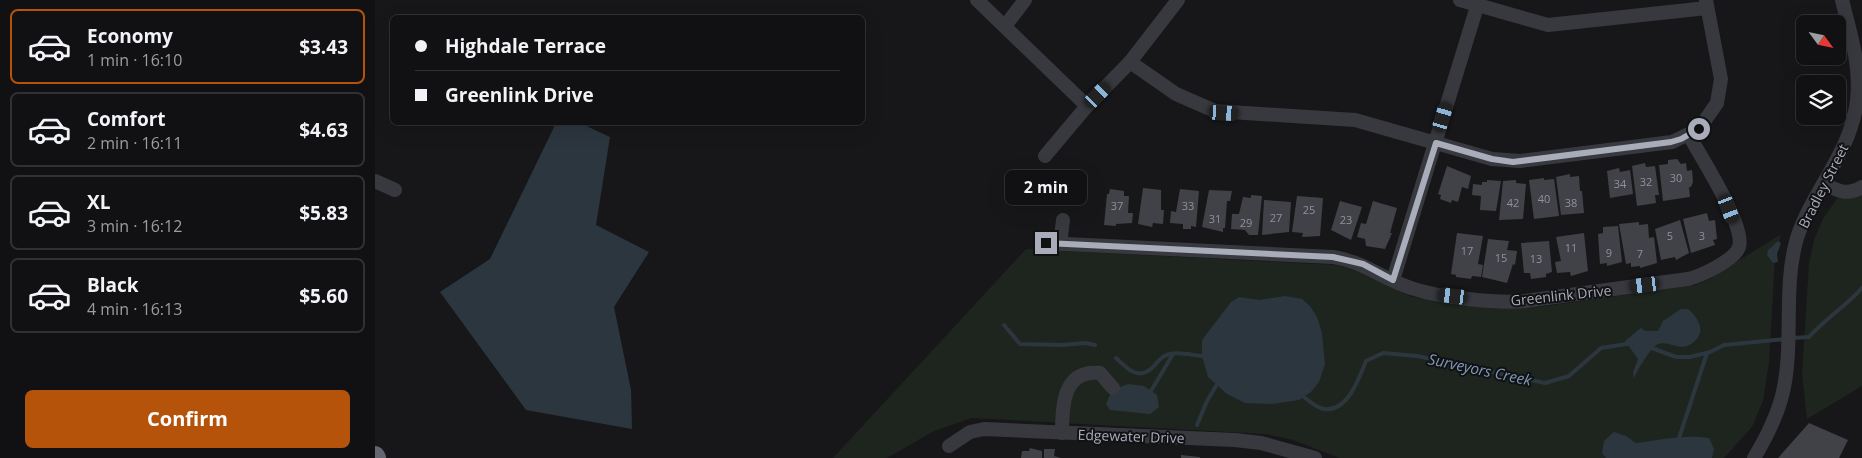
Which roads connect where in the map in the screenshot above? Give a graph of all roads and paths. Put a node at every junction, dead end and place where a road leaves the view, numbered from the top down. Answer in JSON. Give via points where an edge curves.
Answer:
{"nodes":[{"id":1,"x":977,"y":0,"type":"edge"},
{"id":2,"x":1025,"y":0,"type":"edge"},
{"id":3,"x":1178,"y":0,"type":"edge"},
{"id":4,"x":1460,"y":0,"type":"edge"},
{"id":5,"x":1842,"y":0,"type":"edge"},
{"id":6,"x":1478,"y":3,"type":"edge"},
{"id":7,"x":1707,"y":4,"type":"edge"},
{"id":8,"x":1005,"y":26,"type":"junction"},
{"id":9,"x":1130,"y":62,"type":"junction"},
{"id":10,"x":1859,"y":100,"type":"edge"},
{"id":11,"x":1087,"y":106,"type":"junction"},
{"id":12,"x":1689,"y":135,"type":"junction"},
{"id":13,"x":1436,"y":143,"type":"junction"},
{"id":14,"x":1045,"y":156,"type":"dead end"},
{"id":15,"x":375,"y":181,"type":"edge"},
{"id":16,"x":1825,"y":184,"type":"junction"},
{"id":17,"x":1862,"y":187,"type":"edge"},
{"id":18,"x":395,"y":190,"type":"dead end"},
{"id":19,"x":1063,"y":220,"type":"dead end"},
{"id":20,"x":1393,"y":280,"type":"junction"},
{"id":21,"x":1113,"y":388,"type":"dead end"},
{"id":22,"x":1062,"y":433,"type":"junction"},
{"id":23,"x":949,"y":446,"type":"dead end"},
{"id":24,"x":1289,"y":454,"type":"edge"},
{"id":25,"x":1315,"y":458,"type":"edge"},
{"id":26,"x":1754,"y":458,"type":"edge"}],
"edges":[{"from":1,"to":8,"type":"street"},
{"from":2,"to":8,"type":"street"},
{"from":3,"to":9,"type":"street"},
{"from":4,"to":6,"type":"street"},
{"from":5,"to":10,"type":"street","name":"Bradley Street","via":[[1854,46]]},
{"from":6,"to":7,"type":"street","via":[[1548,25]]},
{"from":6,"to":13,"type":"street"},
{"from":7,"to":12,"type":"street","via":[[1720,68],[1720,96],[1709,117]]},
{"from":8,"to":11,"type":"street"},
{"from":9,"to":11,"type":"street"},
{"from":9,"to":13,"type":"street","via":[[1176,94],[1215,111],[1355,120]]},
{"from":10,"to":16,"type":"street","name":"Bradley Street","via":[[1845,145]]},
{"from":11,"to":14,"type":"street"},
{"from":12,"to":13,"type":"street","via":[[1671,142],[1513,162]]},
{"from":12,"to":20,"type":"street","name":"Greenlink Drive","via":[[1724,195],[1740,241],[1732,256],[1701,275],[1688,280],[1509,302],[1430,293],[1411,289]]},
{"from":13,"to":20,"type":"street"},
{"from":15,"to":18,"type":"street"},
{"from":16,"to":17,"type":"street","via":[[1848,194]]},
{"from":16,"to":26,"type":"street","name":"Bradley Street","via":[[1797,239],[1791,266],[1784,384],[1779,408]]},
{"from":19,"to":20,"type":"street","name":"Greenlink Drive","via":[[1053,243],[1333,257],[1363,264]]},
{"from":21,"to":22,"type":"street","via":[[1099,368],[1077,378],[1068,389],[1063,407]]},
{"from":22,"to":23,"type":"street","name":"Edgewater Drive","via":[[978,430]]},
{"from":22,"to":24,"type":"street","name":"Edgewater Drive","via":[[1235,440]]},
{"from":24,"to":25,"type":"street","name":"Edgewater Drive"}]}
